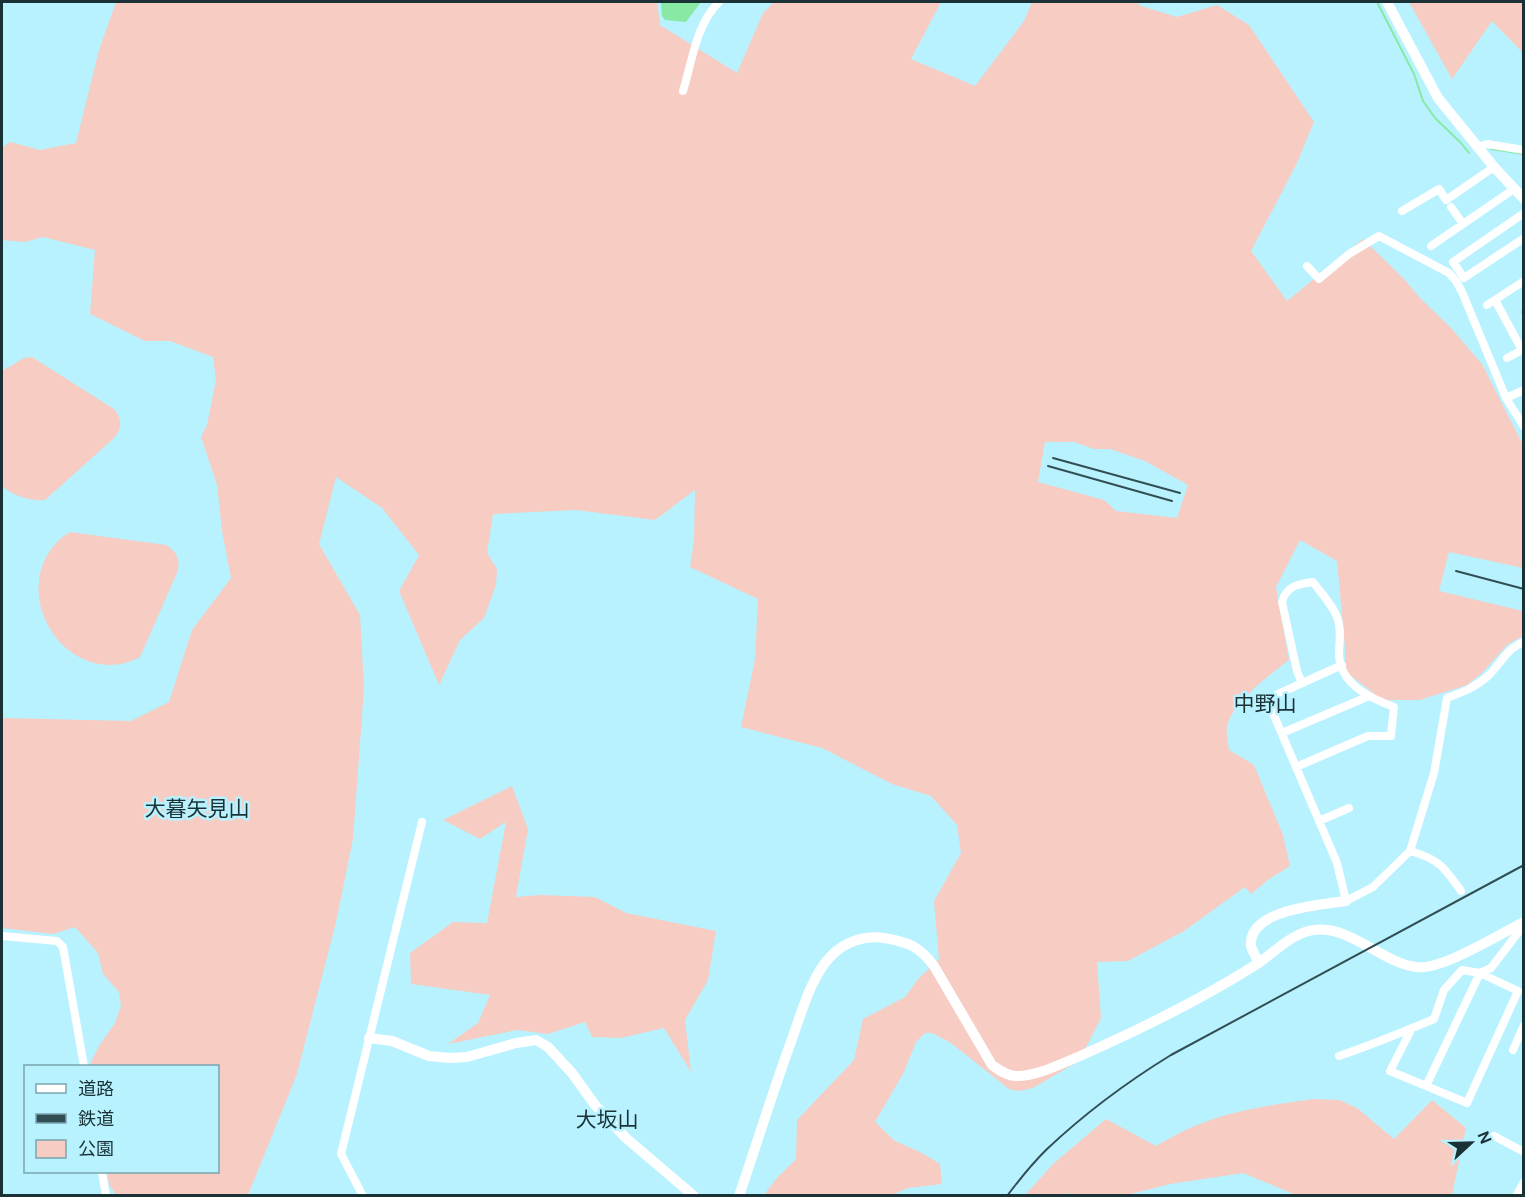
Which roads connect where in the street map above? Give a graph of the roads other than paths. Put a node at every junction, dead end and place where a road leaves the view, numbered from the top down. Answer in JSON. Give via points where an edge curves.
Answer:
{"nodes":[{"id":1,"x":718,"y":2,"type":"edge"},
{"id":2,"x":1387,"y":2,"type":"edge"},
{"id":3,"x":682,"y":91,"type":"dead end"},
{"id":4,"x":1478,"y":147,"type":"junction"},
{"id":5,"x":1524,"y":150,"type":"edge"},
{"id":6,"x":1494,"y":167,"type":"junction"},
{"id":7,"x":1514,"y":189,"type":"junction"},
{"id":8,"x":1524,"y":199,"type":"edge"},
{"id":9,"x":1451,"y":207,"type":"dead end"},
{"id":10,"x":1402,"y":211,"type":"dead end"},
{"id":11,"x":1524,"y":213,"type":"edge"},
{"id":12,"x":1463,"y":224,"type":"junction"},
{"id":13,"x":1524,"y":238,"type":"edge"},
{"id":14,"x":1431,"y":246,"type":"dead end"},
{"id":15,"x":1307,"y":266,"type":"dead end"},
{"id":16,"x":1524,"y":281,"type":"edge"},
{"id":17,"x":1495,"y":300,"type":"junction"},
{"id":18,"x":1487,"y":305,"type":"dead end"},
{"id":19,"x":1523,"y":350,"type":"edge"},
{"id":20,"x":1508,"y":358,"type":"dead end"},
{"id":21,"x":1524,"y":390,"type":"edge"},
{"id":22,"x":1506,"y":398,"type":"junction"},
{"id":23,"x":1524,"y":427,"type":"edge"},
{"id":24,"x":1524,"y":642,"type":"edge"},
{"id":25,"x":1341,"y":665,"type":"junction"},
{"id":26,"x":1302,"y":683,"type":"junction"},
{"id":27,"x":1367,"y":697,"type":"junction"},
{"id":28,"x":1282,"y":733,"type":"junction"},
{"id":29,"x":1296,"y":767,"type":"junction"},
{"id":30,"x":1349,"y":808,"type":"dead end"},
{"id":31,"x":1319,"y":821,"type":"junction"},
{"id":32,"x":422,"y":822,"type":"dead end"},
{"id":33,"x":1410,"y":851,"type":"junction"},
{"id":34,"x":1461,"y":891,"type":"dead end"},
{"id":35,"x":1346,"y":901,"type":"junction"},
{"id":36,"x":1524,"y":924,"type":"edge"},
{"id":37,"x":2,"y":936,"type":"edge"},
{"id":38,"x":1524,"y":936,"type":"edge"},
{"id":39,"x":1514,"y":939,"type":"junction"},
{"id":40,"x":1259,"y":963,"type":"junction"},
{"id":41,"x":1480,"y":973,"type":"junction"},
{"id":42,"x":1524,"y":1025,"type":"edge"},
{"id":43,"x":1412,"y":1028,"type":"junction"},
{"id":44,"x":369,"y":1038,"type":"junction"},
{"id":45,"x":1513,"y":1050,"type":"dead end"},
{"id":46,"x":1339,"y":1056,"type":"dead end"},
{"id":47,"x":84,"y":1065,"type":"edge"},
{"id":48,"x":1426,"y":1086,"type":"junction"},
{"id":49,"x":1494,"y":1136,"type":"dead end"},
{"id":50,"x":1524,"y":1152,"type":"edge"},
{"id":51,"x":102,"y":1173,"type":"edge"},
{"id":52,"x":1524,"y":1182,"type":"edge"},
{"id":53,"x":106,"y":1196,"type":"edge"},
{"id":54,"x":363,"y":1196,"type":"edge"},
{"id":55,"x":694,"y":1196,"type":"edge"},
{"id":56,"x":740,"y":1196,"type":"edge"},
{"id":57,"x":1516,"y":1196,"type":"edge"}],
"edges":[{"from":1,"to":3,"type":"street","via":[[701,30]]},
{"from":2,"to":4,"type":"street","via":[[1438,98]]},
{"from":4,"to":5,"type":"street","via":[[1487,144]]},
{"from":4,"to":6,"type":"street"},
{"from":6,"to":7,"type":"street"},
{"from":6,"to":10,"type":"street","via":[[1446,200],[1439,189]]},
{"from":7,"to":8,"type":"street"},
{"from":7,"to":12,"type":"street"},
{"from":9,"to":12,"type":"street"},
{"from":11,"to":13,"type":"street","via":[[1453,262],[1464,278]]},
{"from":12,"to":14,"type":"street"},
{"from":15,"to":22,"type":"street","via":[[1319,279],[1379,236],[1449,273],[1462,292]]},
{"from":16,"to":17,"type":"street"},
{"from":17,"to":18,"type":"street"},
{"from":17,"to":19,"type":"street"},
{"from":19,"to":20,"type":"street"},
{"from":21,"to":22,"type":"street"},
{"from":22,"to":23,"type":"street"},
{"from":24,"to":33,"type":"street","via":[[1516,645],[1471,690],[1447,698],[1434,774]]},
{"from":25,"to":26,"type":"street"},
{"from":25,"to":26,"type":"street","via":[[1337,617],[1312,582],[1298,584],[1284,593],[1282,602]]},
{"from":25,"to":27,"type":"street","via":[[1346,677]]},
{"from":26,"to":28,"type":"street","via":[[1268,699]]},
{"from":27,"to":28,"type":"street"},
{"from":27,"to":29,"type":"street","via":[[1394,707],[1391,736],[1368,736]]},
{"from":28,"to":29,"type":"street"},
{"from":29,"to":31,"type":"street"},
{"from":30,"to":31,"type":"street"},
{"from":31,"to":35,"type":"street","via":[[1337,863]]},
{"from":32,"to":44,"type":"street"},
{"from":33,"to":34,"type":"street","via":[[1438,861]]},
{"from":33,"to":35,"type":"street","via":[[1373,887]]},
{"from":35,"to":40,"type":"street","via":[[1293,910],[1263,921],[1252,934],[1251,947]]},
{"from":36,"to":39,"type":"street"},
{"from":36,"to":40,"type":"street","via":[[1436,964],[1415,967],[1323,929],[1308,930],[1289,940]]},
{"from":37,"to":47,"type":"street","via":[[57,942],[63,948]]},
{"from":38,"to":39,"type":"street"},
{"from":39,"to":41,"type":"street","via":[[1491,968]]},
{"from":40,"to":56,"type":"street","via":[[1100,1047],[1063,1064],[1015,1076],[992,1065],[934,966],[917,948],[908,942],[880,938],[864,938],[845,945],[819,972],[801,1012]]},
{"from":41,"to":43,"type":"street","via":[[1462,970],[1444,990],[1434,1019]]},
{"from":41,"to":48,"type":"street"},
{"from":41,"to":48,"type":"street","via":[[1518,991],[1467,1103]]},
{"from":42,"to":45,"type":"street"},
{"from":43,"to":46,"type":"street"},
{"from":43,"to":48,"type":"street","via":[[1390,1071]]},
{"from":44,"to":54,"type":"street","via":[[341,1154]]},
{"from":44,"to":55,"type":"street","via":[[392,1041],[429,1056],[450,1058],[536,1040],[572,1073],[626,1138]]},
{"from":49,"to":50,"type":"street"},
{"from":51,"to":53,"type":"street"},
{"from":52,"to":57,"type":"street"}]}
